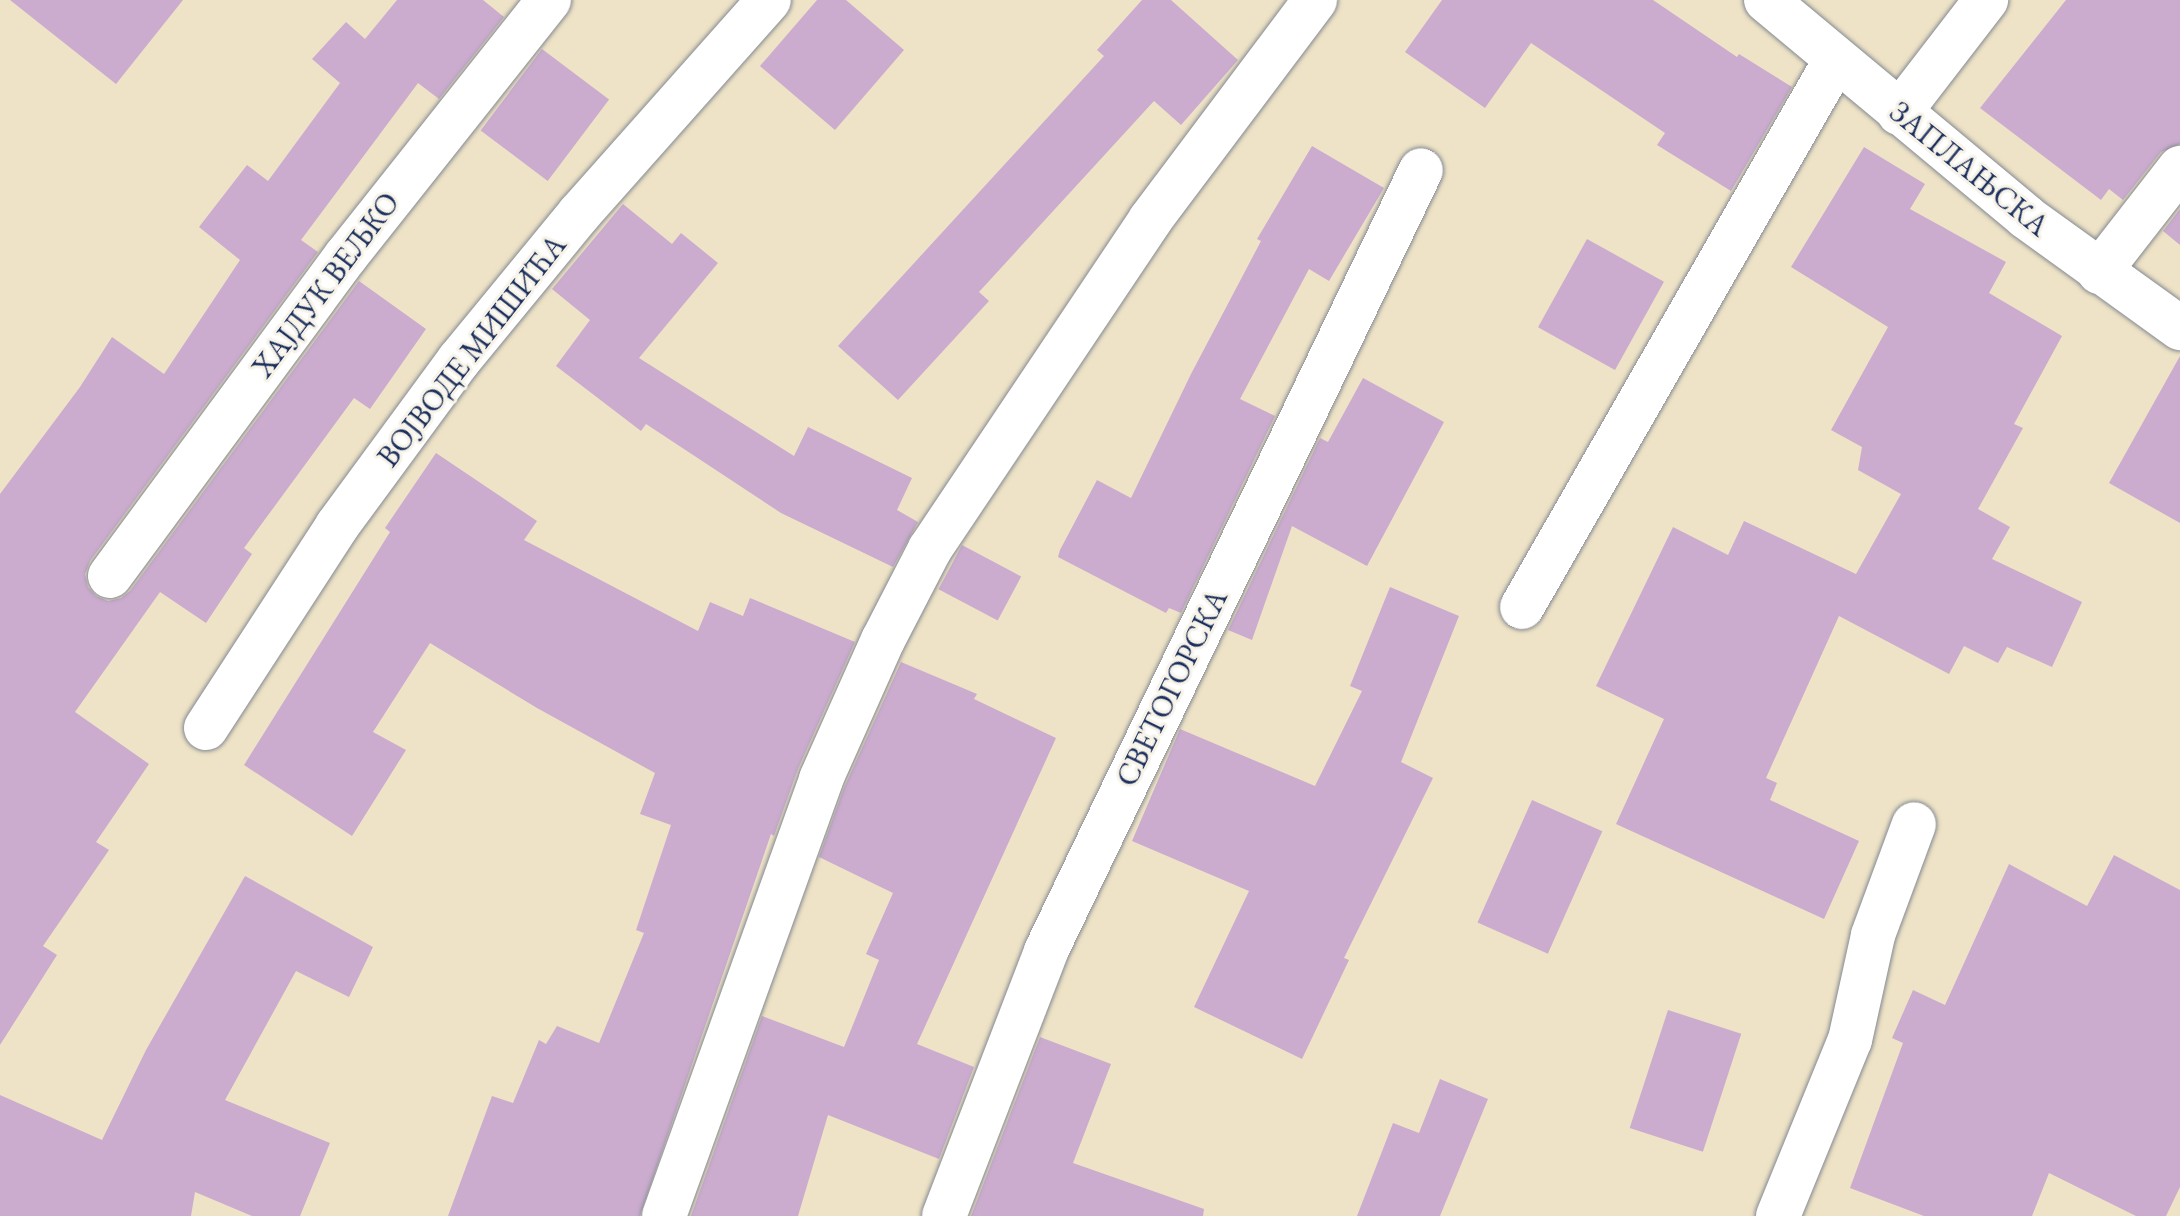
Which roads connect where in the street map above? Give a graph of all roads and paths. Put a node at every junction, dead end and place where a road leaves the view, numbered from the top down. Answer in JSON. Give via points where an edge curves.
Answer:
{"nodes":[{"id":1,"x":549,"y":0,"type":"edge"},
{"id":2,"x":769,"y":0,"type":"edge"},
{"id":3,"x":1315,"y":0,"type":"edge"},
{"id":4,"x":1766,"y":0,"type":"edge"},
{"id":5,"x":1986,"y":0,"type":"edge"},
{"id":6,"x":1835,"y":61,"type":"junction"},
{"id":7,"x":1899,"y":113,"type":"junction"},
{"id":8,"x":2180,"y":168,"type":"edge"},
{"id":9,"x":1421,"y":170,"type":"dead end"},
{"id":10,"x":2099,"y":272,"type":"junction"},
{"id":11,"x":2180,"y":328,"type":"edge"},
{"id":12,"x":110,"y":576,"type":"dead end"},
{"id":13,"x":1522,"y":607,"type":"dead end"},
{"id":14,"x":206,"y":728,"type":"dead end"},
{"id":15,"x":1914,"y":824,"type":"dead end"},
{"id":16,"x":664,"y":1216,"type":"edge"},
{"id":17,"x":944,"y":1216,"type":"edge"},
{"id":18,"x":1778,"y":1216,"type":"edge"}],
"edges":[{"from":1,"to":12,"type":"street","name":"ХАЈДУК ВЕЉКО","via":[[346,256]]},
{"from":2,"to":14,"type":"street","name":"ВОЈВОДЕ МИШИЋА","via":[[579,214],[459,360],[337,526]]},
{"from":3,"to":16,"type":"street","via":[[1150,220],[930,549],[821,779]]},
{"from":4,"to":6,"type":"street","name":"ЗАПЛАЊСКА"},
{"from":5,"to":7,"type":"street"},
{"from":6,"to":7,"type":"street","name":"ЗАПЛАЊСКА"},
{"from":6,"to":13,"type":"street"},
{"from":7,"to":10,"type":"street","name":"ЗАПЛАЊСКА"},
{"from":8,"to":10,"type":"street"},
{"from":9,"to":17,"type":"street","name":"СВЕТОГОРСКА","via":[[1046,951]]},
{"from":10,"to":11,"type":"street","name":"ЗАПЛАЊСКА"},
{"from":15,"to":18,"type":"street","via":[[1873,935],[1850,1040]]}]}
